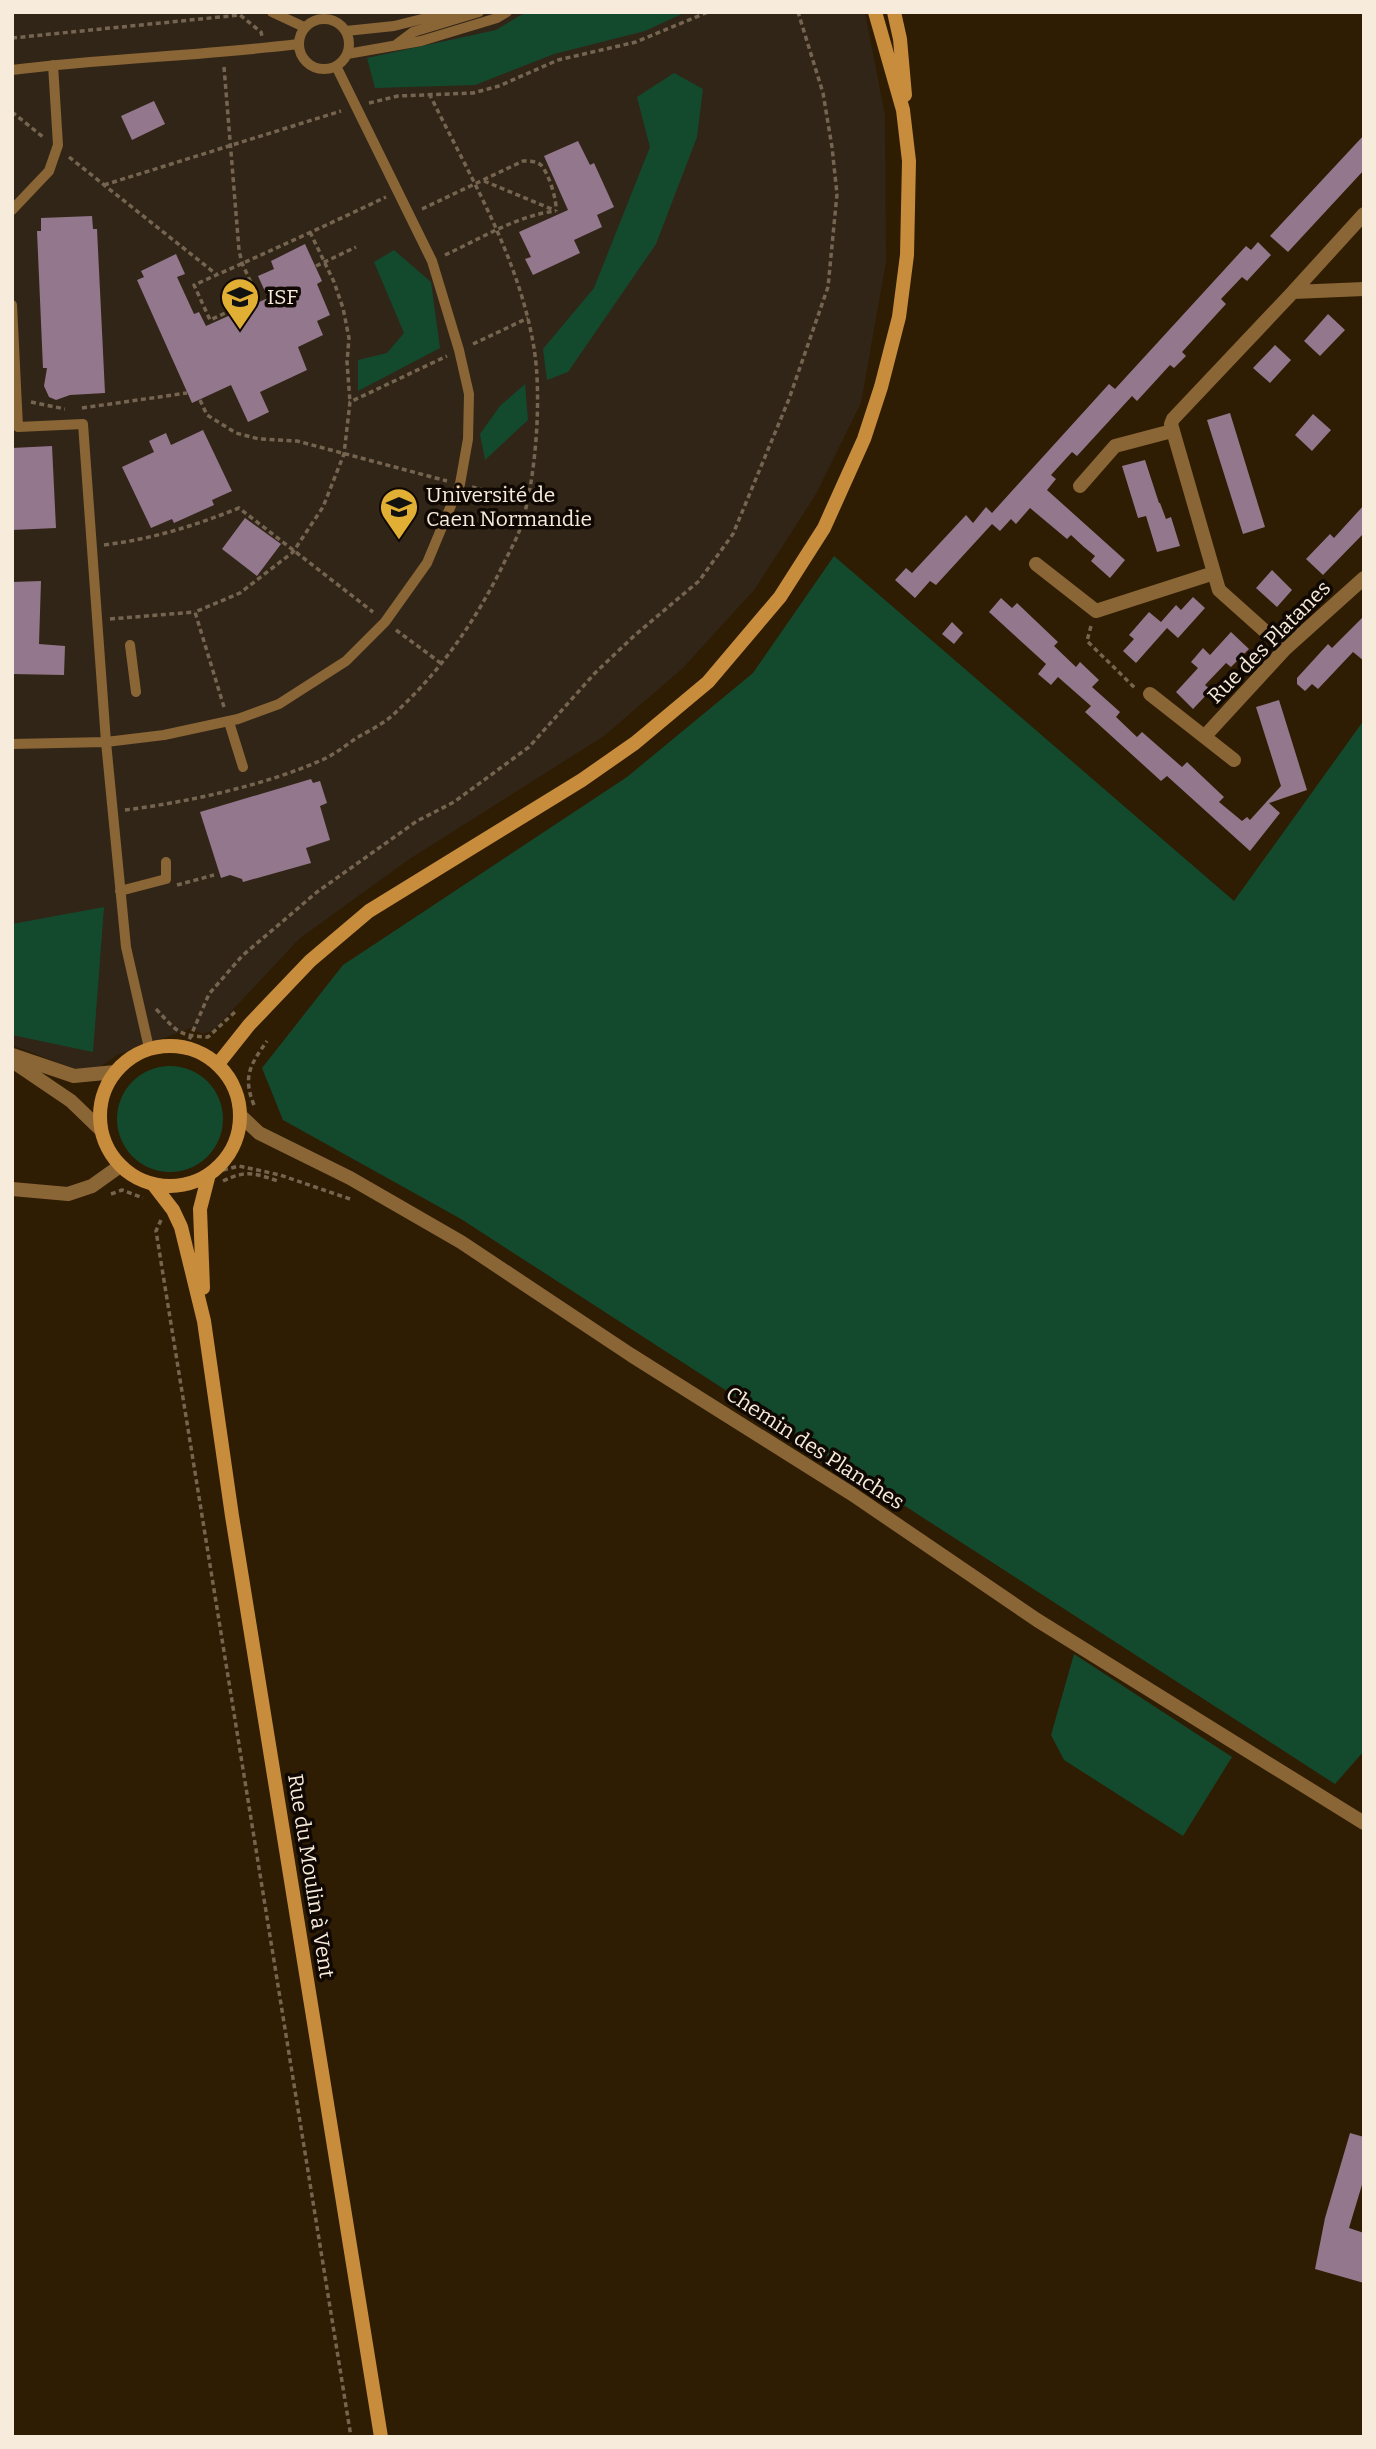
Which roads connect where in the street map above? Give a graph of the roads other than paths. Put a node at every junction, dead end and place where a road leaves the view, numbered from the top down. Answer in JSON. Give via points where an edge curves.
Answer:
{"nodes":[{"id":1,"x":272,"y":12,"type":"edge"},
{"id":2,"x":450,"y":12,"type":"edge"},
{"id":3,"x":478,"y":12,"type":"edge"},
{"id":4,"x":508,"y":12,"type":"edge"},
{"id":5,"x":875,"y":12,"type":"edge"},
{"id":6,"x":894,"y":12,"type":"edge"},
{"id":7,"x":394,"y":26,"type":"junction"},
{"id":8,"x":304,"y":27,"type":"junction"},
{"id":9,"x":346,"y":31,"type":"junction"},
{"id":10,"x":413,"y":32,"type":"junction"},
{"id":11,"x":298,"y":44,"type":"junction"},
{"id":12,"x":392,"y":47,"type":"junction"},
{"id":13,"x":347,"y":54,"type":"junction"},
{"id":14,"x":53,"y":65,"type":"junction"},
{"id":15,"x":336,"y":66,"type":"junction"},
{"id":16,"x":12,"y":70,"type":"edge"},
{"id":17,"x":903,"y":110,"type":"junction"},
{"id":18,"x":12,"y":210,"type":"edge"},
{"id":19,"x":1364,"y":214,"type":"edge"},
{"id":20,"x":1364,"y":289,"type":"edge"},
{"id":21,"x":1293,"y":292,"type":"junction"},
{"id":22,"x":12,"y":305,"type":"edge"},
{"id":23,"x":1172,"y":431,"type":"junction"},
{"id":24,"x":1080,"y":486,"type":"dead end"},
{"id":25,"x":1036,"y":564,"type":"dead end"},
{"id":26,"x":1214,"y":573,"type":"junction"},
{"id":27,"x":1364,"y":578,"type":"edge"},
{"id":28,"x":130,"y":645,"type":"dead end"},
{"id":29,"x":1285,"y":649,"type":"junction"},
{"id":30,"x":136,"y":692,"type":"dead end"},
{"id":31,"x":1150,"y":694,"type":"road end"},
{"id":32,"x":229,"y":722,"type":"junction"},
{"id":33,"x":1205,"y":737,"type":"junction"},
{"id":34,"x":106,"y":742,"type":"junction"},
{"id":35,"x":12,"y":744,"type":"edge"},
{"id":36,"x":1234,"y":760,"type":"dead end"},
{"id":37,"x":243,"y":767,"type":"dead end"},
{"id":38,"x":166,"y":862,"type":"dead end"},
{"id":39,"x":120,"y":891,"type":"junction"},
{"id":40,"x":149,"y":1048,"type":"junction"},
{"id":41,"x":12,"y":1055,"type":"edge"},
{"id":42,"x":12,"y":1061,"type":"edge"},
{"id":43,"x":218,"y":1064,"type":"junction"},
{"id":44,"x":115,"y":1072,"type":"junction"},
{"id":45,"x":241,"y":1116,"type":"junction"},
{"id":46,"x":100,"y":1129,"type":"junction"},
{"id":47,"x":120,"y":1166,"type":"junction"},
{"id":48,"x":214,"y":1179,"type":"junction"},
{"id":49,"x":153,"y":1184,"type":"junction"},
{"id":50,"x":12,"y":1189,"type":"edge"},
{"id":51,"x":204,"y":1321,"type":"junction"},
{"id":52,"x":1364,"y":1823,"type":"edge"},
{"id":53,"x":380,"y":2437,"type":"edge"}],
"edges":[{"from":1,"to":8,"type":"lane"},
{"from":2,"to":7,"type":"lane"},
{"from":3,"to":10,"type":"lane"},
{"from":4,"to":12,"type":"lane"},
{"from":5,"to":17,"type":"main road"},
{"from":6,"to":17,"type":"main road","via":[[905,89]]},
{"from":7,"to":9,"type":"lane"},
{"from":7,"to":10,"type":"lane"},
{"from":8,"to":9,"type":"lane","via":[[326,18]]},
{"from":8,"to":11,"type":"lane"},
{"from":9,"to":13,"type":"lane"},
{"from":10,"to":12,"type":"lane"},
{"from":11,"to":14,"type":"lane","via":[[223,54]]},
{"from":11,"to":15,"type":"lane","via":[[300,54],[312,66]]},
{"from":12,"to":13,"type":"lane"},
{"from":13,"to":15,"type":"lane"},
{"from":14,"to":16,"type":"lane"},
{"from":14,"to":18,"type":"lane","via":[[57,148],[49,171]]},
{"from":15,"to":32,"type":"lane","via":[[432,261],[460,350],[468,394],[468,439],[460,484],[427,563],[385,622],[346,661],[279,704]]},
{"from":17,"to":43,"type":"main road","via":[[909,161],[907,254],[881,387],[864,439],[824,528],[780,597],[708,682],[635,743],[369,911],[310,961]]},
{"from":19,"to":21,"type":"street"},
{"from":20,"to":21,"type":"street"},
{"from":21,"to":23,"type":"street","via":[[1173,419]]},
{"from":22,"to":34,"type":"lane","via":[[18,427],[83,424]]},
{"from":23,"to":24,"type":"street","via":[[1115,446]]},
{"from":23,"to":26,"type":"street"},
{"from":25,"to":26,"type":"street","via":[[1096,611]]},
{"from":26,"to":29,"type":"street","via":[[1219,590]]},
{"from":27,"to":29,"type":"street","name":"Rue des Platanes"},
{"from":28,"to":30,"type":"lane"},
{"from":29,"to":33,"type":"street","name":"Rue des Platanes"},
{"from":31,"to":33,"type":"street"},
{"from":32,"to":34,"type":"lane"},
{"from":32,"to":37,"type":"lane"},
{"from":33,"to":36,"type":"street"},
{"from":34,"to":35,"type":"lane"},
{"from":34,"to":39,"type":"lane"},
{"from":38,"to":39,"type":"lane","via":[[166,879]]},
{"from":39,"to":40,"type":"lane","via":[[126,947]]},
{"from":40,"to":43,"type":"main road","via":[[186,1047]]},
{"from":40,"to":44,"type":"main road"},
{"from":41,"to":44,"type":"street","via":[[74,1076]]},
{"from":42,"to":46,"type":"street","via":[[71,1101]]},
{"from":43,"to":45,"type":"main road","via":[[234,1087]]},
{"from":44,"to":46,"type":"main road","via":[[104,1089]]},
{"from":45,"to":48,"type":"main road","via":[[238,1135]]},
{"from":45,"to":52,"type":"street","name":"Chemin des Planches","via":[[259,1133],[350,1178],[461,1242],[852,1494],[1037,1620]]},
{"from":46,"to":47,"type":"main road"},
{"from":47,"to":49,"type":"main road"},
{"from":47,"to":50,"type":"street","via":[[92,1186],[68,1194]]},
{"from":48,"to":49,"type":"main road"},
{"from":48,"to":51,"type":"main road","via":[[200,1209]]},
{"from":49,"to":51,"type":"main road","via":[[181,1227]]},
{"from":51,"to":53,"type":"main road","name":"Rue du Moulin à Vent"}]}
